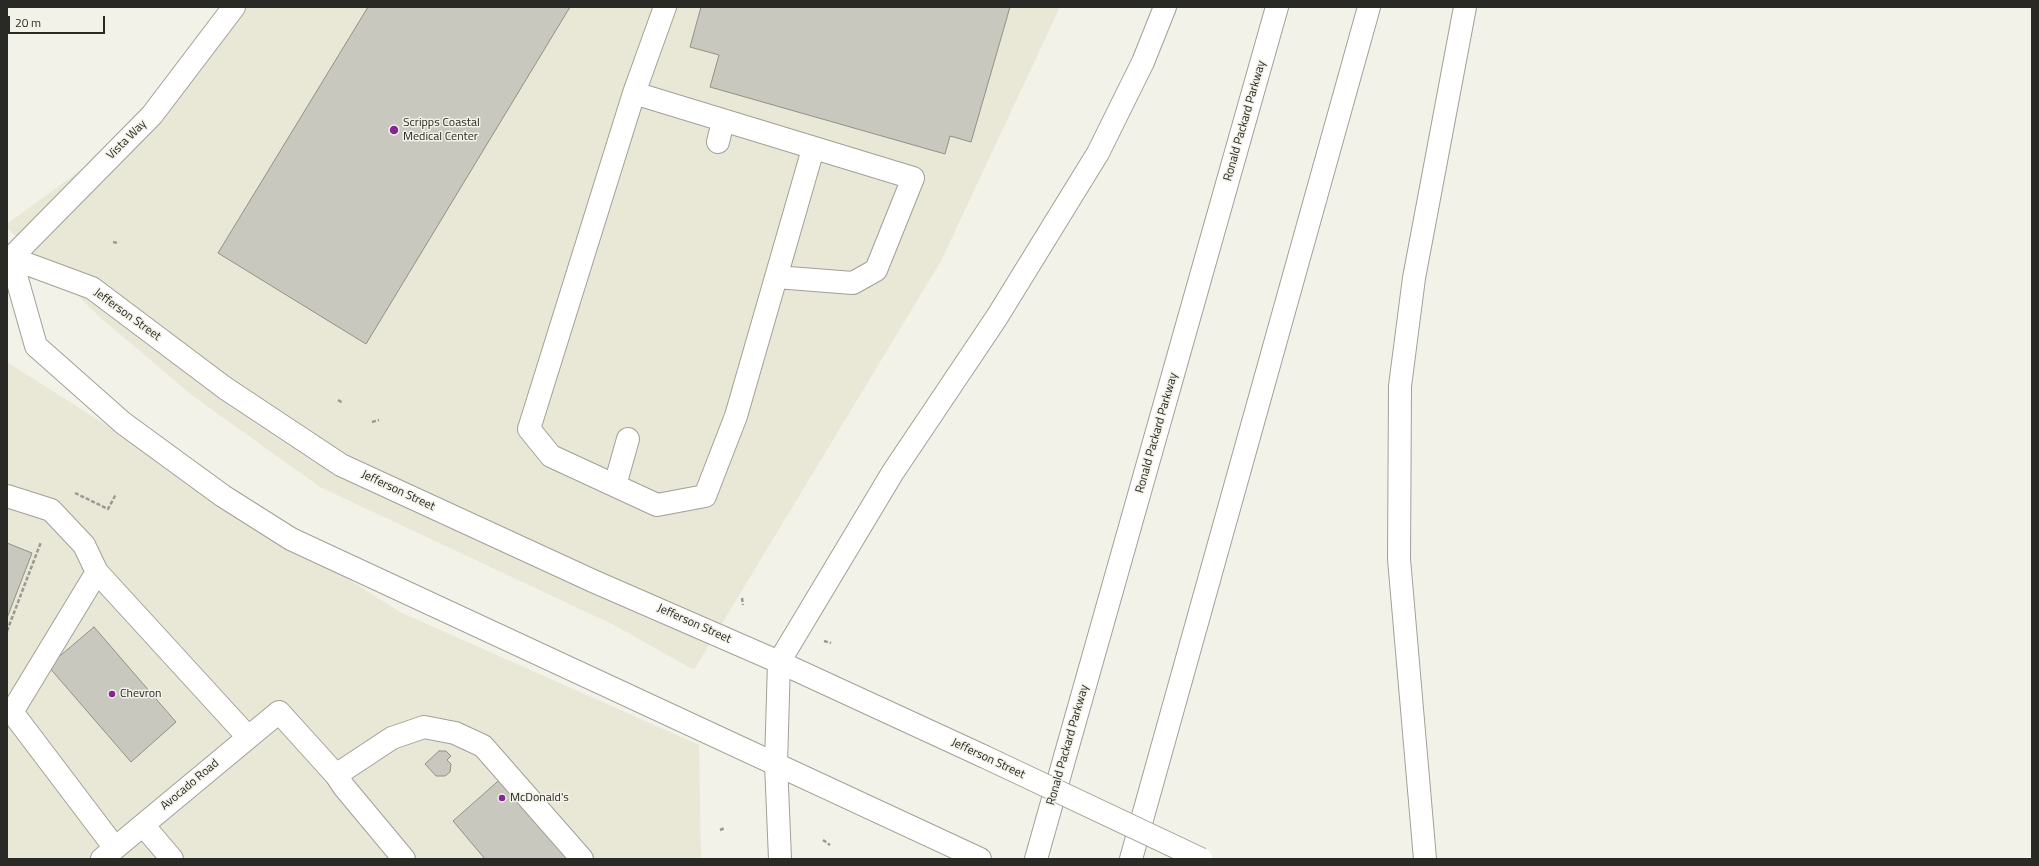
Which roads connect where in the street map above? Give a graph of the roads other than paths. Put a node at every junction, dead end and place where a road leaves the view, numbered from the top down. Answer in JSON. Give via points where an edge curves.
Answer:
{"nodes":[{"id":1,"x":234,"y":7,"type":"edge"},
{"id":2,"x":665,"y":7,"type":"edge"},
{"id":3,"x":1165,"y":7,"type":"edge"},
{"id":4,"x":1277,"y":7,"type":"edge"},
{"id":5,"x":1369,"y":7,"type":"edge"},
{"id":6,"x":1465,"y":7,"type":"edge"},
{"id":7,"x":634,"y":93,"type":"junction"},
{"id":8,"x":723,"y":121,"type":"junction"},
{"id":9,"x":718,"y":142,"type":"dead end"},
{"id":10,"x":813,"y":149,"type":"junction"},
{"id":11,"x":8,"y":258,"type":"edge"},
{"id":12,"x":776,"y":277,"type":"junction"},
{"id":13,"x":628,"y":439,"type":"dead end"},
{"id":14,"x":615,"y":485,"type":"junction"},
{"id":15,"x":7,"y":496,"type":"edge"},
{"id":16,"x":97,"y":572,"type":"junction"},
{"id":17,"x":779,"y":662,"type":"junction"},
{"id":18,"x":10,"y":711,"type":"edge"},
{"id":19,"x":248,"y":737,"type":"junction"},
{"id":20,"x":776,"y":764,"type":"junction"},
{"id":21,"x":336,"y":775,"type":"junction"},
{"id":22,"x":143,"y":825,"type":"junction"},
{"id":23,"x":108,"y":853,"type":"edge"},
{"id":24,"x":172,"y":859,"type":"edge"},
{"id":25,"x":404,"y":859,"type":"edge"},
{"id":26,"x":582,"y":859,"type":"edge"},
{"id":27,"x":780,"y":859,"type":"edge"},
{"id":28,"x":980,"y":859,"type":"edge"},
{"id":29,"x":1036,"y":859,"type":"edge"},
{"id":30,"x":1131,"y":859,"type":"edge"},
{"id":31,"x":1200,"y":859,"type":"edge"},
{"id":32,"x":1425,"y":859,"type":"edge"}],
"edges":[{"from":1,"to":11,"type":"main road","name":"Vista Way","via":[[152,115]]},
{"from":2,"to":7,"type":"main road"},
{"from":3,"to":17,"type":"main road","via":[[1143,62],[1098,153],[996,317],[893,472]]},
{"from":4,"to":29,"type":"main road","name":"Ronald Packard Parkway"},
{"from":5,"to":30,"type":"main road"},
{"from":6,"to":32,"type":"main road","via":[[1414,278],[1400,386],[1399,559]]},
{"from":7,"to":8,"type":"main road"},
{"from":7,"to":14,"type":"main road","via":[[529,429],[551,456]]},
{"from":8,"to":9,"type":"main road"},
{"from":8,"to":10,"type":"main road"},
{"from":10,"to":12,"type":"main road"},
{"from":10,"to":12,"type":"main road","via":[[913,178],[876,270],[853,283]]},
{"from":11,"to":17,"type":"main road","name":"Jefferson Street","via":[[92,288],[225,388],[341,465],[593,581]]},
{"from":11,"to":20,"type":"main road","via":[[36,346],[124,423],[223,496],[291,539]]},
{"from":12,"to":14,"type":"main road","via":[[736,416],[705,496],[657,505]]},
{"from":13,"to":14,"type":"main road"},
{"from":15,"to":16,"type":"main road","via":[[51,510],[84,545]]},
{"from":16,"to":18,"type":"main road"},
{"from":16,"to":19,"type":"main road"},
{"from":17,"to":20,"type":"main road"},
{"from":17,"to":31,"type":"main road","name":"Jefferson Street","bridge":true},
{"from":18,"to":23,"type":"main road"},
{"from":19,"to":21,"type":"main road","name":"Avocado Road","via":[[279,712]]},
{"from":19,"to":22,"type":"main road","name":"Avocado Road"},
{"from":20,"to":27,"type":"main road"},
{"from":20,"to":28,"type":"main road"},
{"from":21,"to":25,"type":"main road"},
{"from":21,"to":26,"type":"main road","via":[[392,738],[424,727],[455,733],[483,746]]},
{"from":22,"to":23,"type":"main road","name":"Avocado Road"},
{"from":22,"to":24,"type":"main road"}]}
